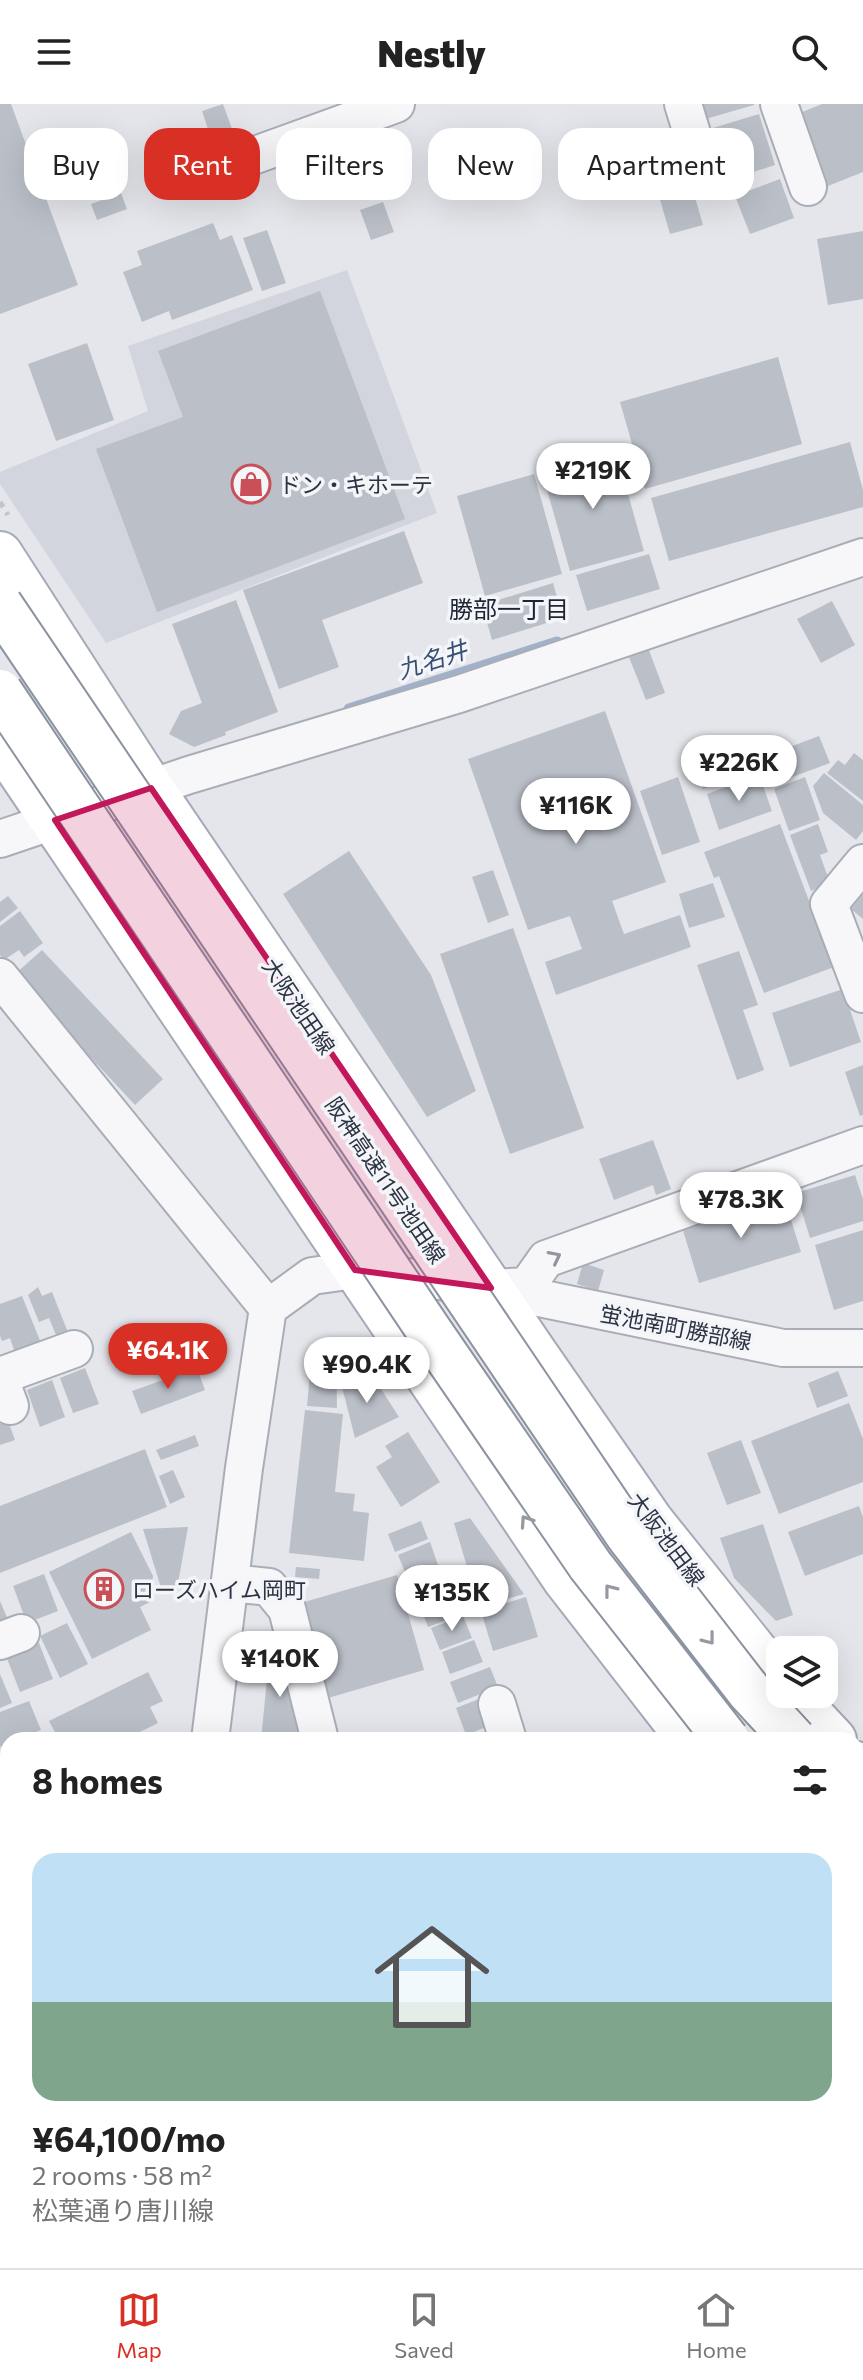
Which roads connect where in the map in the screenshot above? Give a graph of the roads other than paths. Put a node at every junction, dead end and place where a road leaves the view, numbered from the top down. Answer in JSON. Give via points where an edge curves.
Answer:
{"nodes":[{"id":1,"x":396,"y":104,"type":"edge"},
{"id":2,"x":683,"y":104,"type":"edge"},
{"id":3,"x":779,"y":104,"type":"edge"},
{"id":4,"x":690,"y":128,"type":"edge"},
{"id":5,"x":260,"y":153,"type":"edge"},
{"id":6,"x":808,"y":187,"type":"dead end"},
{"id":7,"x":0,"y":554,"type":"edge"},
{"id":8,"x":861,"y":558,"type":"edge"},
{"id":9,"x":0,"y":605,"type":"edge"},
{"id":10,"x":0,"y":692,"type":"edge"},
{"id":11,"x":0,"y":742,"type":"edge"},
{"id":12,"x":151,"y":788,"type":"junction"},
{"id":13,"x":55,"y":820,"type":"junction"},
{"id":14,"x":0,"y":839,"type":"edge"},
{"id":15,"x":863,"y":863,"type":"edge"},
{"id":16,"x":0,"y":977,"type":"edge"},
{"id":17,"x":863,"y":994,"type":"edge"},
{"id":18,"x":863,"y":1145,"type":"edge"},
{"id":19,"x":355,"y":1270,"type":"junction"},
{"id":20,"x":491,"y":1288,"type":"junction"},
{"id":21,"x":268,"y":1308,"type":"junction"},
{"id":22,"x":863,"y":1348,"type":"edge"},
{"id":23,"x":74,"y":1349,"type":"dead end"},
{"id":24,"x":3,"y":1387,"type":"edge"},
{"id":25,"x":230,"y":1583,"type":"junction"},
{"id":26,"x":766,"y":1665,"type":"edge"},
{"id":27,"x":497,"y":1704,"type":"dead end"},
{"id":28,"x":804,"y":1708,"type":"edge"},
{"id":29,"x":211,"y":1732,"type":"edge"},
{"id":30,"x":318,"y":1732,"type":"edge"},
{"id":31,"x":506,"y":1732,"type":"edge"},
{"id":32,"x":684,"y":1732,"type":"edge"},
{"id":33,"x":721,"y":1732,"type":"edge"},
{"id":34,"x":787,"y":1732,"type":"edge"},
{"id":35,"x":827,"y":1732,"type":"edge"}],
"edges":[{"from":1,"to":5,"type":"street"},
{"from":2,"to":4,"type":"street"},
{"from":3,"to":6,"type":"street"},
{"from":7,"to":12,"type":"main road","name":"大阪池田線"},
{"from":8,"to":12,"type":"street","via":[[459,694]]},
{"from":9,"to":34,"type":"main road","name":"阪神高速11号池田線","one_way":true,"bridge":true,"via":[[628,1535]]},
{"from":33,"to":10,"type":"main road","one_way":true,"bridge":true,"via":[[572,1539]]},
{"from":11,"to":13,"type":"main road"},
{"from":12,"to":13,"type":"street"},
{"from":12,"to":20,"type":"main road","name":"大阪池田線"},
{"from":13,"to":14,"type":"street"},
{"from":13,"to":19,"type":"main road"},
{"from":15,"to":17,"type":"street","via":[[829,904]]},
{"from":16,"to":21,"type":"street"},
{"from":20,"to":18,"type":"street","one_way":true,"via":[[527,1286],[546,1259]]},
{"from":19,"to":20,"type":"street"},
{"from":19,"to":21,"type":"street","via":[[312,1276]]},
{"from":32,"to":19,"type":"main road","one_way":true,"via":[[565,1579]]},
{"from":20,"to":22,"type":"street","name":"蛍池南町勝部線","via":[[783,1348]]},
{"from":20,"to":26,"type":"main road","name":"大阪池田線","via":[[651,1521]]},
{"from":21,"to":25,"type":"street"},
{"from":23,"to":24,"type":"street"},
{"from":25,"to":29,"type":"street"},
{"from":25,"to":30,"type":"street","via":[[269,1587],[287,1609]]},
{"from":27,"to":31,"type":"street"},
{"from":28,"to":35,"type":"main road"}]}
